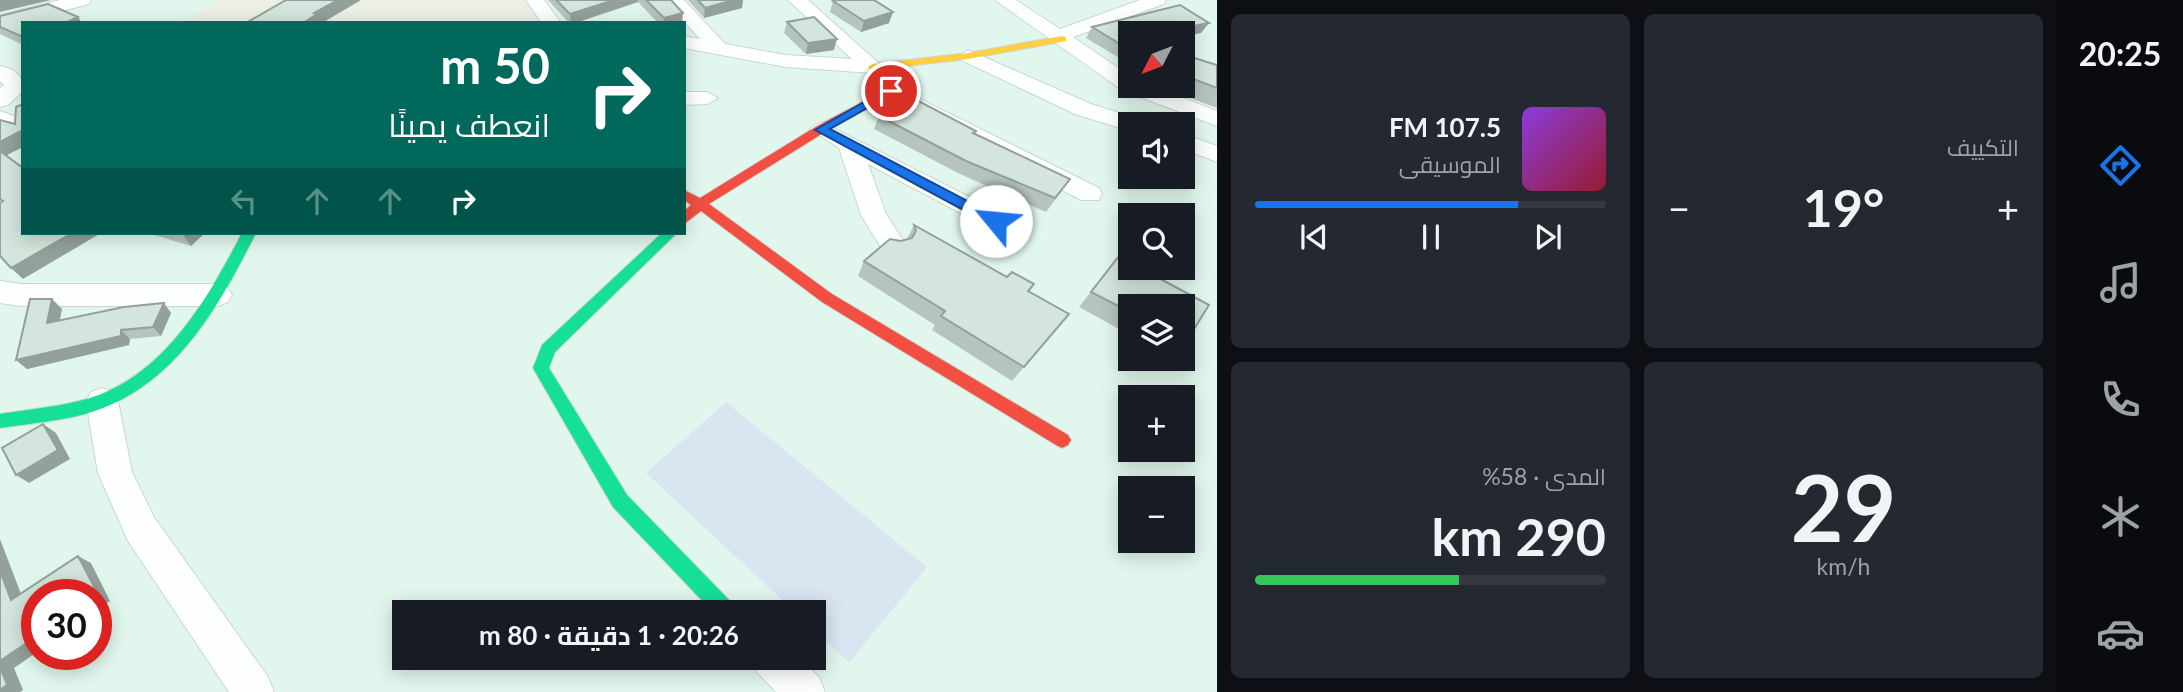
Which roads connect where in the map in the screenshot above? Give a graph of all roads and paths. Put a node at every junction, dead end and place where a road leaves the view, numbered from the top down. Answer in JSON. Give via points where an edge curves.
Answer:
{"nodes":[{"id":1,"x":82,"y":0,"type":"edge"},
{"id":2,"x":535,"y":0,"type":"edge"},
{"id":3,"x":674,"y":0,"type":"edge"},
{"id":4,"x":797,"y":0,"type":"edge"},
{"id":5,"x":1004,"y":0,"type":"edge"},
{"id":6,"x":1157,"y":0,"type":"edge"},
{"id":7,"x":0,"y":21,"type":"edge"},
{"id":8,"x":551,"y":21,"type":"edge"},
{"id":9,"x":1060,"y":38,"type":"junction"},
{"id":10,"x":686,"y":42,"type":"edge"},
{"id":11,"x":716,"y":46,"type":"junction"},
{"id":12,"x":968,"y":56,"type":"junction"},
{"id":13,"x":873,"y":67,"type":"junction"},
{"id":14,"x":0,"y":72,"type":"edge"},
{"id":15,"x":1118,"y":76,"type":"edge"},
{"id":16,"x":891,"y":91,"type":"junction"},
{"id":17,"x":707,"y":98,"type":"dead end"},
{"id":18,"x":1164,"y":98,"type":"edge"},
{"id":19,"x":686,"y":99,"type":"edge"},
{"id":20,"x":0,"y":100,"type":"edge"},
{"id":21,"x":0,"y":118,"type":"edge"},
{"id":22,"x":1217,"y":119,"type":"edge"},
{"id":23,"x":1118,"y":120,"type":"edge"},
{"id":24,"x":21,"y":126,"type":"edge"},
{"id":25,"x":821,"y":130,"type":"junction"},
{"id":26,"x":850,"y":145,"type":"junction"},
{"id":27,"x":1195,"y":146,"type":"edge"},
{"id":28,"x":1217,"y":155,"type":"edge"},
{"id":29,"x":1090,"y":194,"type":"dead end"},
{"id":30,"x":686,"y":195,"type":"edge"},
{"id":31,"x":700,"y":204,"type":"junction"},
{"id":32,"x":686,"y":217,"type":"edge"},
{"id":33,"x":996,"y":221,"type":"dead end"},
{"id":34,"x":248,"y":235,"type":"edge"},
{"id":35,"x":668,"y":235,"type":"edge"},
{"id":36,"x":893,"y":245,"type":"edge"},
{"id":37,"x":0,"y":292,"type":"edge"},
{"id":38,"x":218,"y":295,"type":"junction"},
{"id":39,"x":102,"y":401,"type":"junction"},
{"id":40,"x":0,"y":421,"type":"edge"},
{"id":41,"x":1062,"y":440,"type":"dead end"},
{"id":42,"x":715,"y":600,"type":"edge"},
{"id":43,"x":783,"y":670,"type":"edge"},
{"id":44,"x":253,"y":692,"type":"edge"},
{"id":45,"x":804,"y":692,"type":"edge"}],
"edges":[{"from":1,"to":7,"type":"street"},
{"from":2,"to":8,"type":"street"},
{"from":3,"to":11,"type":"street"},
{"from":4,"to":13,"type":"street"},
{"from":5,"to":9,"type":"street"},
{"from":6,"to":9,"type":"street"},
{"from":9,"to":12,"type":"street"},
{"from":9,"to":15,"type":"street"},
{"from":10,"to":11,"type":"street"},
{"from":11,"to":13,"type":"street","via":[[786,61]]},
{"from":12,"to":13,"type":"street"},
{"from":12,"to":23,"type":"street"},
{"from":13,"to":16,"type":"street"},
{"from":14,"to":20,"type":"street","via":[[15,86]]},
{"from":16,"to":25,"type":"street"},
{"from":16,"to":29,"type":"street"},
{"from":17,"to":19,"type":"street"},
{"from":18,"to":22,"type":"street"},
{"from":21,"to":24,"type":"street"},
{"from":25,"to":26,"type":"street"},
{"from":25,"to":31,"type":"street"},
{"from":26,"to":33,"type":"street"},
{"from":26,"to":36,"type":"street","via":[[874,215]]},
{"from":27,"to":28,"type":"street"},
{"from":30,"to":31,"type":"street"},
{"from":31,"to":32,"type":"street"},
{"from":31,"to":41,"type":"street","via":[[827,298]]},
{"from":34,"to":38,"type":"street"},
{"from":35,"to":42,"type":"street","via":[[548,349],[541,368],[620,501]]},
{"from":37,"to":38,"type":"street"},
{"from":38,"to":39,"type":"street","via":[[154,371]]},
{"from":39,"to":40,"type":"street"},
{"from":39,"to":44,"type":"street","via":[[115,473],[141,529]]},
{"from":43,"to":45,"type":"street"}]}
